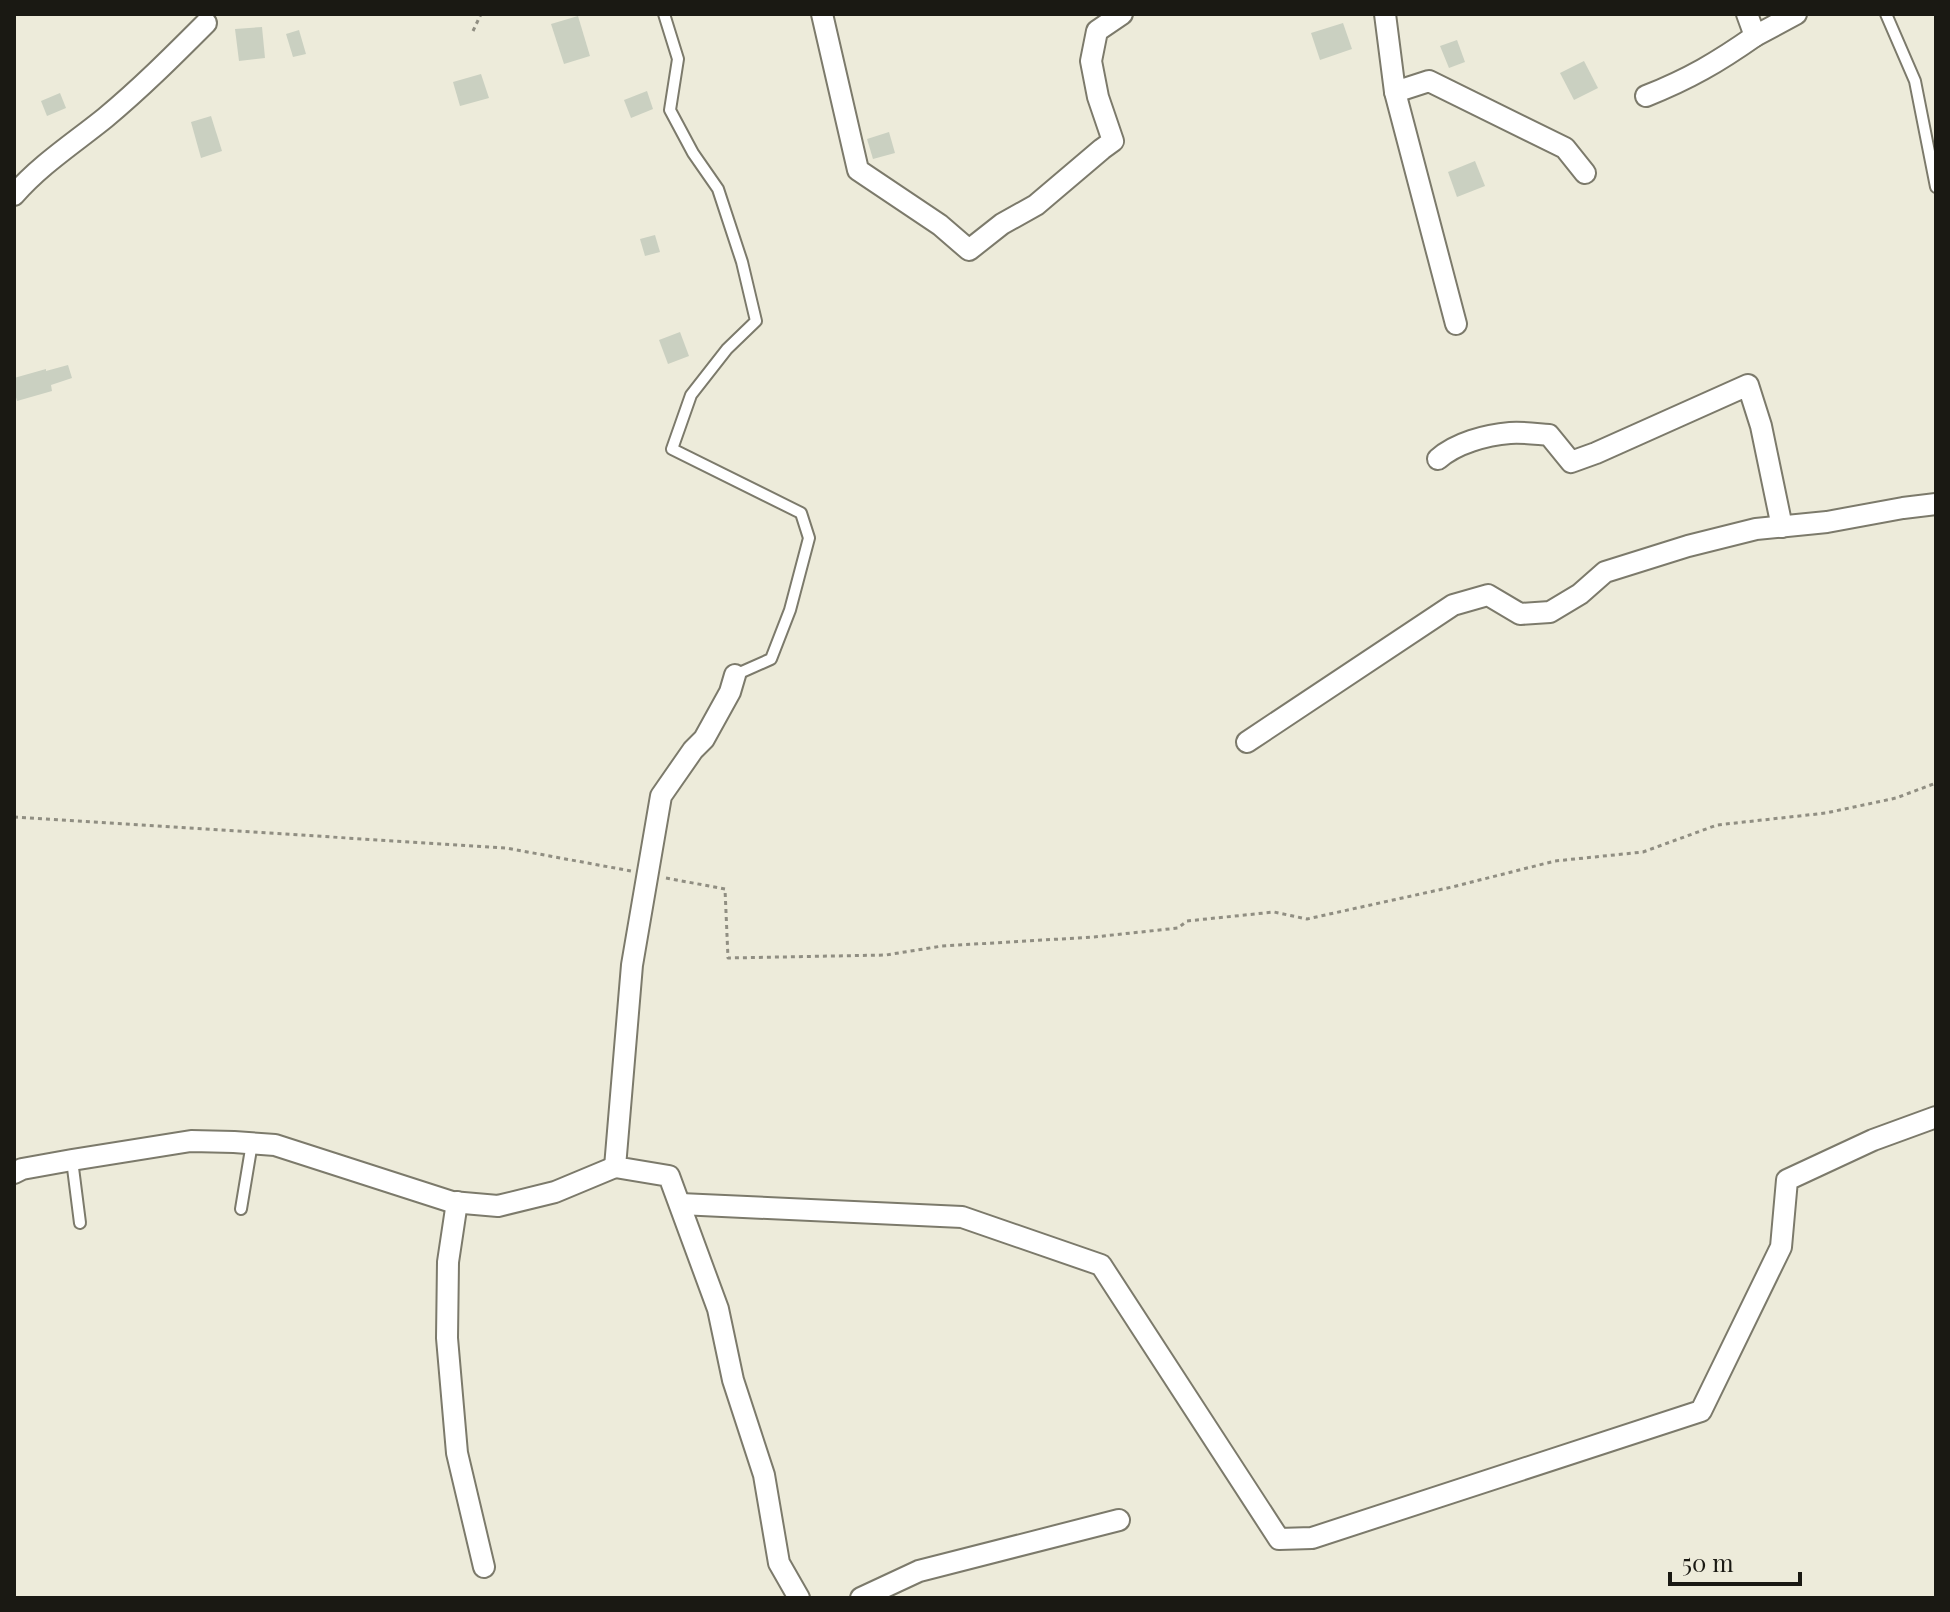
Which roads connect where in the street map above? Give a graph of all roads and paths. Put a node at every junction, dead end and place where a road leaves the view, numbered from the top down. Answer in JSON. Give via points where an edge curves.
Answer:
{"nodes":[{"id":1,"x":481,"y":14,"type":"edge"},
{"id":2,"x":664,"y":14,"type":"edge"},
{"id":3,"x":822,"y":14,"type":"edge"},
{"id":4,"x":1122,"y":14,"type":"edge"},
{"id":5,"x":1385,"y":14,"type":"edge"},
{"id":6,"x":1747,"y":14,"type":"edge"},
{"id":7,"x":1796,"y":14,"type":"edge"},
{"id":8,"x":1886,"y":14,"type":"edge"},
{"id":9,"x":206,"y":23,"type":"dead end"},
{"id":10,"x":473,"y":31,"type":"dead end"},
{"id":11,"x":1755,"y":36,"type":"junction"},
{"id":12,"x":1395,"y":92,"type":"junction"},
{"id":13,"x":1646,"y":96,"type":"dead end"},
{"id":14,"x":1585,"y":173,"type":"dead end"},
{"id":15,"x":1936,"y":187,"type":"edge"},
{"id":16,"x":14,"y":195,"type":"edge"},
{"id":17,"x":1456,"y":324,"type":"dead end"},
{"id":18,"x":1438,"y":459,"type":"dead end"},
{"id":19,"x":1936,"y":504,"type":"edge"},
{"id":20,"x":1782,"y":527,"type":"junction"},
{"id":21,"x":735,"y":675,"type":"joint"},
{"id":22,"x":1247,"y":742,"type":"dead end"},
{"id":23,"x":1936,"y":783,"type":"edge"},
{"id":24,"x":14,"y":817,"type":"edge"},
{"id":25,"x":647,"y":874,"type":"junction"},
{"id":26,"x":1936,"y":1117,"type":"edge"},
{"id":27,"x":252,"y":1143,"type":"junction"},
{"id":28,"x":72,"y":1160,"type":"junction"},
{"id":29,"x":615,"y":1167,"type":"junction"},
{"id":30,"x":14,"y":1173,"type":"edge"},
{"id":31,"x":457,"y":1202,"type":"junction"},
{"id":32,"x":680,"y":1204,"type":"junction"},
{"id":33,"x":241,"y":1209,"type":"dead end"},
{"id":34,"x":80,"y":1223,"type":"dead end"},
{"id":35,"x":1119,"y":1520,"type":"dead end"},
{"id":36,"x":484,"y":1567,"type":"dead end"},
{"id":37,"x":799,"y":1598,"type":"edge"},
{"id":38,"x":861,"y":1598,"type":"edge"}],
"edges":[{"from":1,"to":10,"type":"path"},
{"from":2,"to":21,"type":"lane","via":[[678,59],[670,110],[718,189],[756,321],[691,395],[672,449],[801,513],[809,538],[771,659]]},
{"from":3,"to":4,"type":"street","via":[[858,170],[969,250],[1036,205],[1113,141],[1091,61],[1097,31]]},
{"from":5,"to":12,"type":"street"},
{"from":6,"to":11,"type":"street"},
{"from":7,"to":11,"type":"street"},
{"from":8,"to":15,"type":"lane","via":[[1915,81]]},
{"from":9,"to":16,"type":"street","via":[[147,82]]},
{"from":11,"to":13,"type":"street","via":[[1719,62]]},
{"from":12,"to":14,"type":"street","via":[[1429,81],[1565,148]]},
{"from":12,"to":17,"type":"street"},
{"from":18,"to":20,"type":"street","via":[[1450,449],[1510,433],[1549,435],[1571,462],[1748,385]]},
{"from":19,"to":20,"type":"street"},
{"from":20,"to":22,"type":"street","via":[[1637,560],[1605,572],[1550,612],[1520,614],[1488,595],[1453,605]]},
{"from":21,"to":25,"type":"street","via":[[704,739],[661,796]]},
{"from":23,"to":25,"type":"path","via":[[1896,798],[1717,825],[1643,852],[1555,861],[1307,919],[1274,912],[1187,921],[1164,930],[886,955],[728,958],[725,889]]},
{"from":24,"to":25,"type":"path","via":[[506,848]]},
{"from":25,"to":29,"type":"street","via":[[632,965]]},
{"from":26,"to":32,"type":"street","via":[[1787,1180],[1781,1247],[1701,1411],[1312,1538],[1279,1539],[1101,1265],[962,1217]]},
{"from":27,"to":28,"type":"street","via":[[191,1141]]},
{"from":27,"to":31,"type":"street","via":[[275,1145]]},
{"from":27,"to":33,"type":"lane"},
{"from":28,"to":30,"type":"street"},
{"from":28,"to":34,"type":"lane"},
{"from":29,"to":31,"type":"street","via":[[555,1192],[498,1206]]},
{"from":29,"to":32,"type":"street","via":[[669,1176]]},
{"from":31,"to":36,"type":"street","via":[[448,1262],[447,1338],[457,1453]]},
{"from":32,"to":37,"type":"street","via":[[718,1309],[733,1380],[764,1475],[779,1563]]},
{"from":35,"to":38,"type":"street","via":[[919,1571]]}]}
